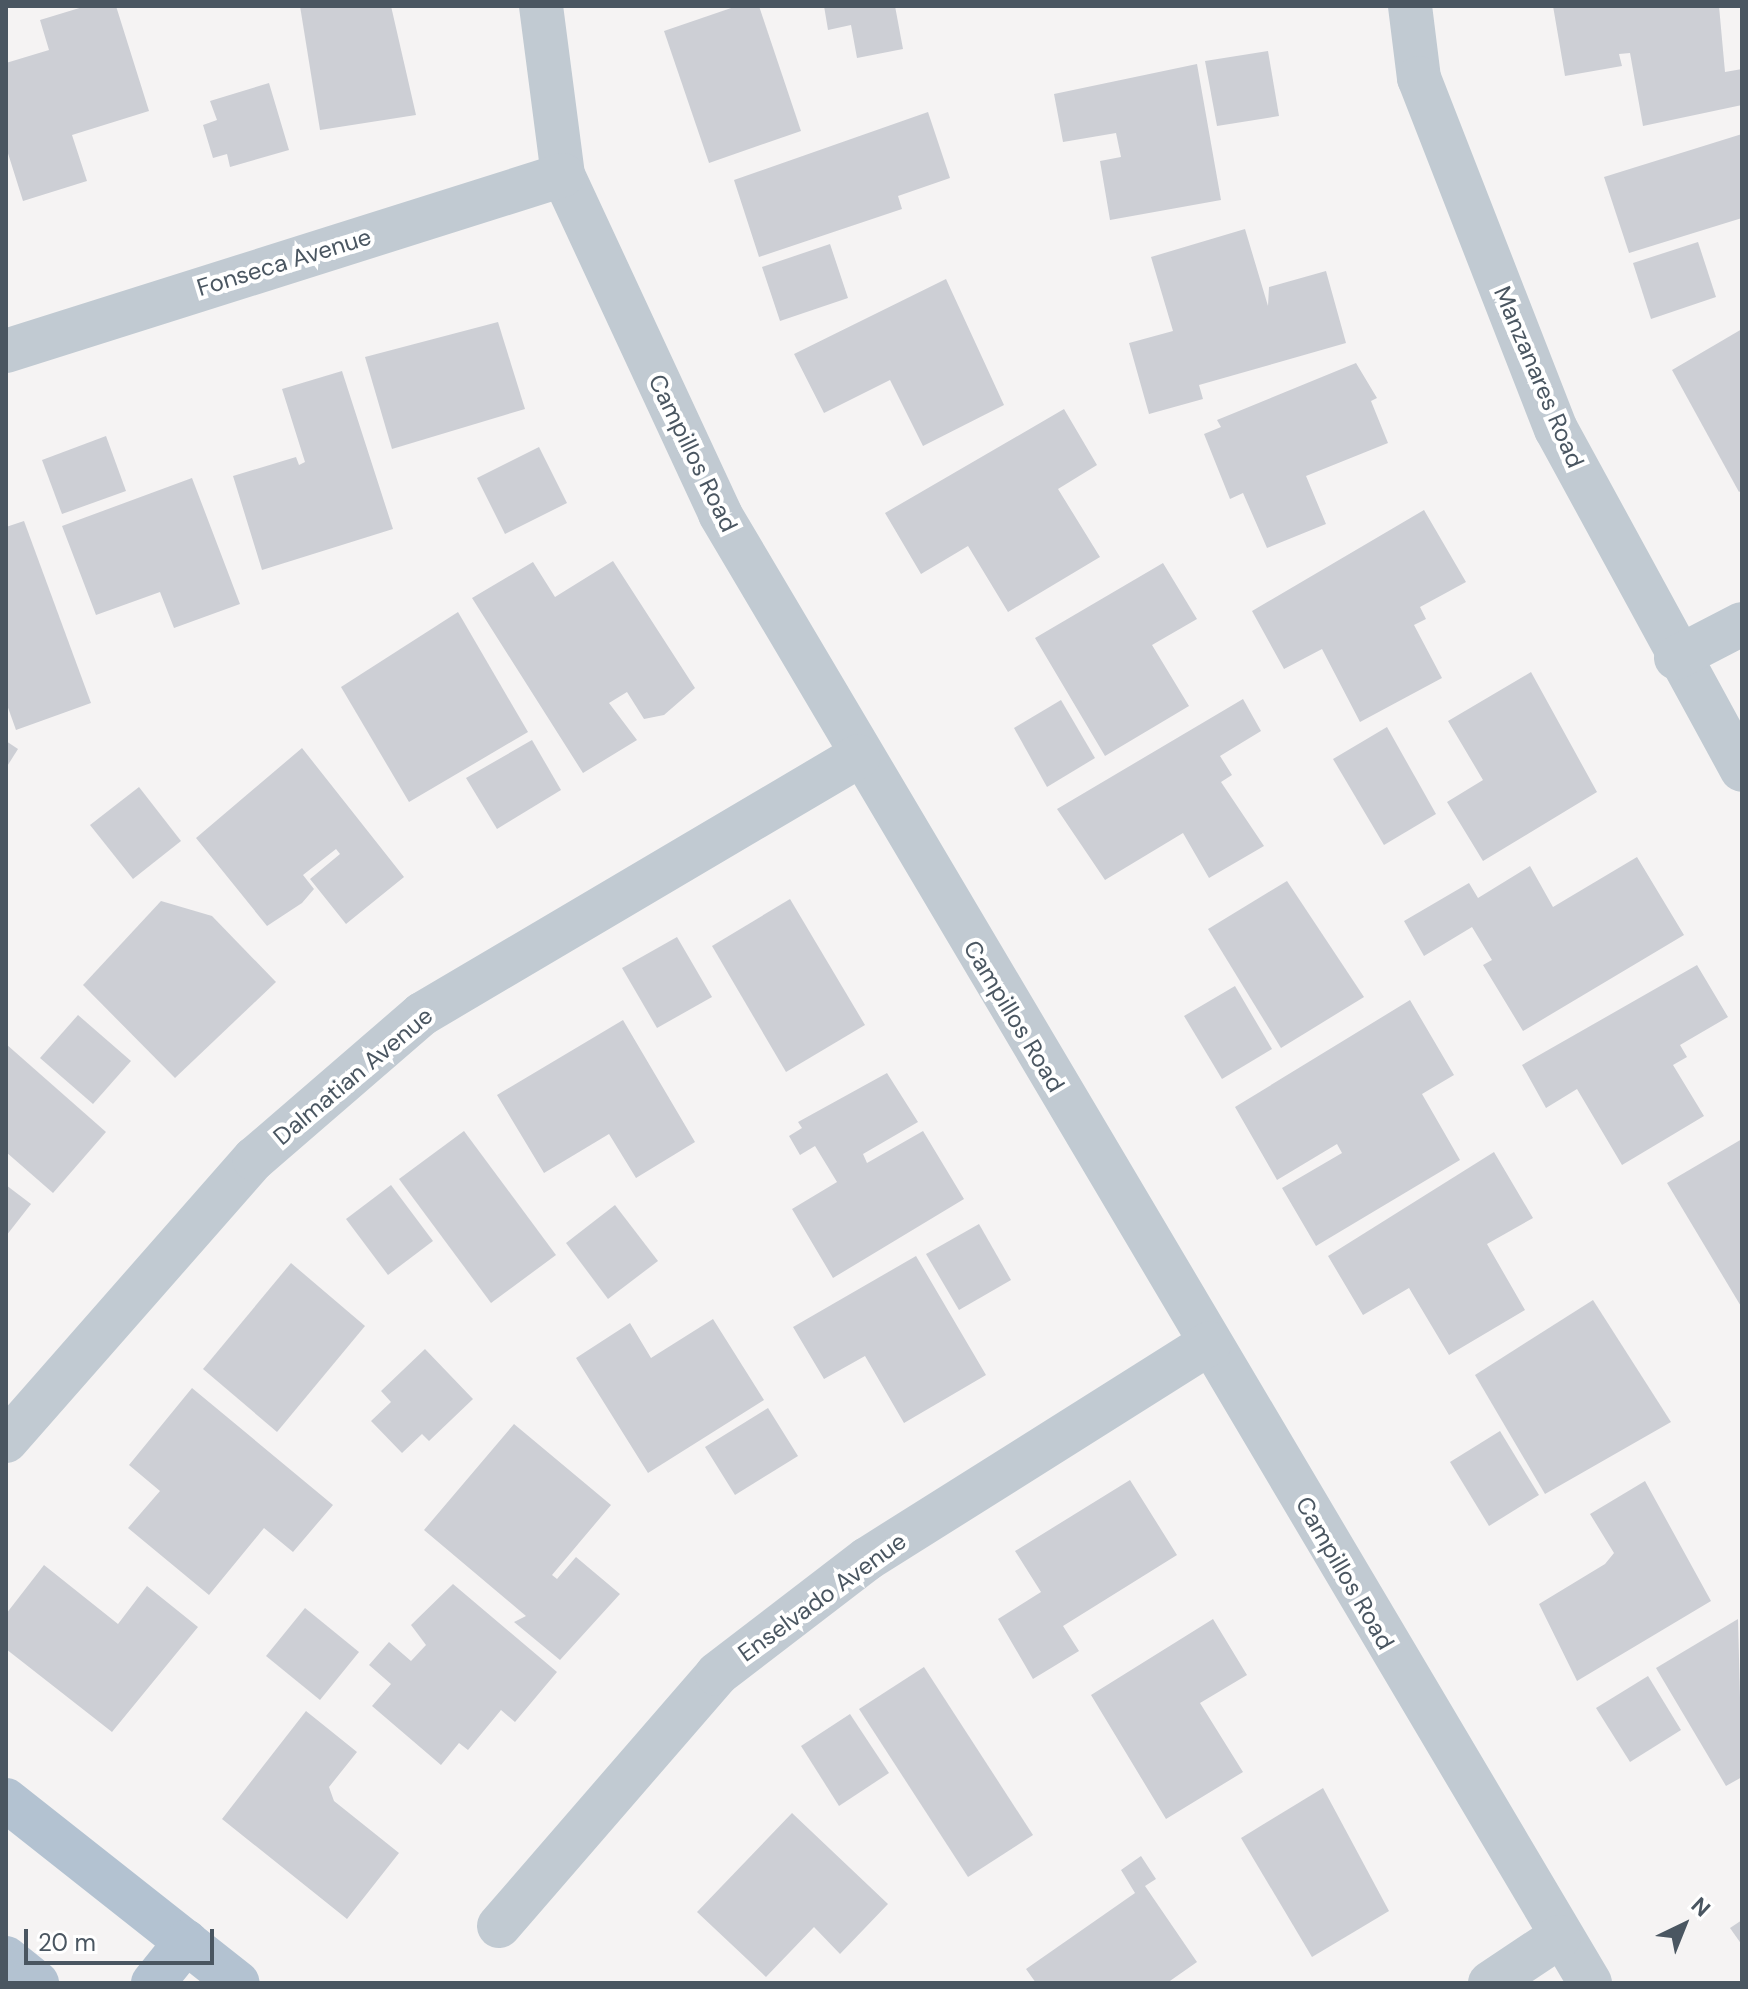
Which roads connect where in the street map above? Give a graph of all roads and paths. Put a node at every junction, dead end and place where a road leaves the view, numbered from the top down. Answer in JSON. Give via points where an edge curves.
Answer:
{"nodes":[{"id":1,"x":541,"y":6,"type":"edge"},
{"id":2,"x":1410,"y":6,"type":"edge"},
{"id":3,"x":563,"y":175,"type":"junction"},
{"id":4,"x":6,"y":351,"type":"edge"},
{"id":5,"x":1742,"y":624,"type":"edge"},
{"id":6,"x":1676,"y":658,"type":"junction"},
{"id":7,"x":859,"y":756,"type":"junction"},
{"id":8,"x":1742,"y":770,"type":"edge"},
{"id":9,"x":1210,"y":1343,"type":"junction"},
{"id":10,"x":6,"y":1441,"type":"edge"},
{"id":11,"x":6,"y":1800,"type":"edge"},
{"id":12,"x":499,"y":1926,"type":"dead end"},
{"id":13,"x":1559,"y":1937,"type":"junction"},
{"id":14,"x":186,"y":1942,"type":"junction"},
{"id":15,"x":6,"y":1958,"type":"edge"},
{"id":16,"x":37,"y":1983,"type":"edge"},
{"id":17,"x":153,"y":1983,"type":"edge"},
{"id":18,"x":238,"y":1983,"type":"edge"},
{"id":19,"x":1490,"y":1983,"type":"edge"},
{"id":20,"x":1590,"y":1983,"type":"edge"}],
"edges":[{"from":1,"to":3,"type":"street","name":"Campillos Road"},
{"from":2,"to":6,"type":"street","name":"Manzanares Road","via":[[1419,78],[1556,429]]},
{"from":3,"to":4,"type":"street","name":"Fonseca Avenue"},
{"from":3,"to":7,"type":"street","name":"Campillos Road","via":[[720,514]]},
{"from":5,"to":6,"type":"street"},
{"from":6,"to":8,"type":"street","name":"Manzanares Road"},
{"from":7,"to":9,"type":"street","name":"Campillos Road"},
{"from":7,"to":10,"type":"street","name":"Dalmatian Avenue","via":[[422,1014],[254,1159]]},
{"from":9,"to":12,"type":"street","name":"Enselvado Avenue","via":[[867,1559],[717,1674]]},
{"from":9,"to":13,"type":"street","name":"Campillos Road"},
{"from":11,"to":14,"type":"main road"},
{"from":13,"to":19,"type":"street"},
{"from":13,"to":20,"type":"street","name":"Campillos Road"},
{"from":14,"to":17,"type":"main road"},
{"from":14,"to":18,"type":"main road"},
{"from":15,"to":16,"type":"main road"}]}
